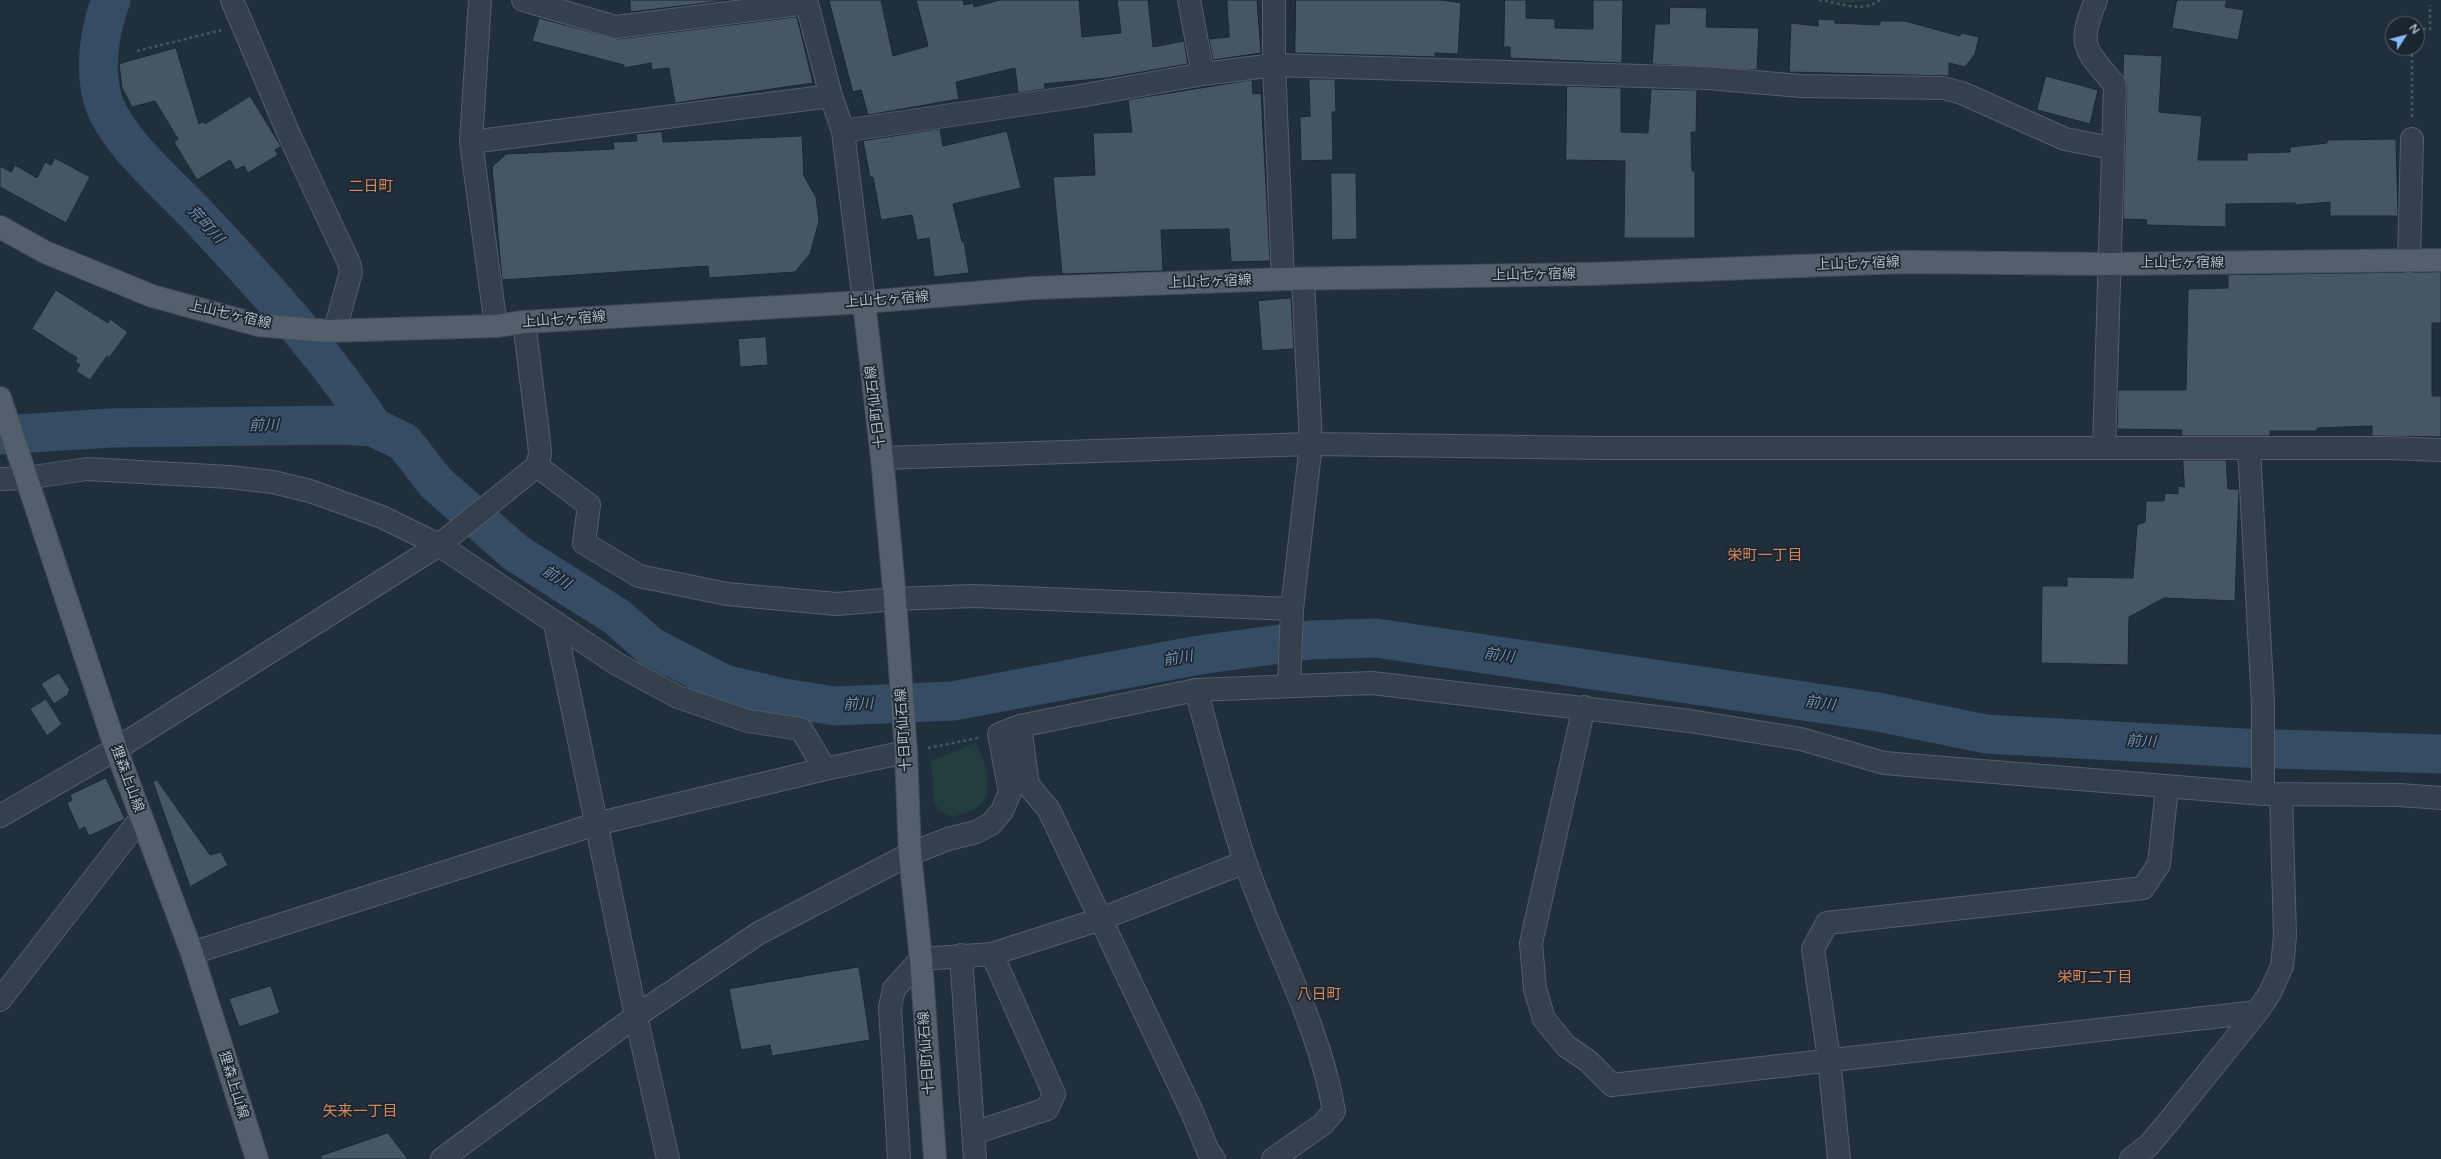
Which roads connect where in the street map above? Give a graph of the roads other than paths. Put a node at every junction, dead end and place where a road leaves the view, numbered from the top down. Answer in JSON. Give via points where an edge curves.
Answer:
{"nodes":[{"id":1,"x":232,"y":0,"type":"edge"},
{"id":2,"x":480,"y":0,"type":"edge"},
{"id":3,"x":523,"y":0,"type":"edge"},
{"id":4,"x":1189,"y":0,"type":"edge"},
{"id":5,"x":1274,"y":0,"type":"edge"},
{"id":6,"x":2096,"y":0,"type":"edge"},
{"id":7,"x":806,"y":2,"type":"edge"},
{"id":8,"x":1274,"y":65,"type":"junction"},
{"id":9,"x":1204,"y":74,"type":"junction"},
{"id":10,"x":831,"y":96,"type":"junction"},
{"id":11,"x":843,"y":132,"type":"junction"},
{"id":12,"x":2412,"y":138,"type":"road end"},
{"id":13,"x":471,"y":142,"type":"junction"},
{"id":14,"x":2111,"y":148,"type":"junction"},
{"id":15,"x":0,"y":227,"type":"edge"},
{"id":16,"x":2441,"y":260,"type":"edge"},
{"id":17,"x":2409,"y":261,"type":"junction"},
{"id":18,"x":2109,"y":264,"type":"junction"},
{"id":19,"x":1293,"y":279,"type":"junction"},
{"id":20,"x":864,"y":302,"type":"junction"},
{"id":21,"x":524,"y":322,"type":"junction"},
{"id":22,"x":496,"y":326,"type":"junction"},
{"id":23,"x":330,"y":330,"type":"junction"},
{"id":24,"x":0,"y":398,"type":"edge"},
{"id":25,"x":1311,"y":444,"type":"junction"},
{"id":26,"x":2104,"y":448,"type":"junction"},
{"id":27,"x":2249,"y":449,"type":"junction"},
{"id":28,"x":2441,"y":450,"type":"edge"},
{"id":29,"x":882,"y":458,"type":"junction"},
{"id":30,"x":537,"y":466,"type":"junction"},
{"id":31,"x":25,"y":474,"type":"junction"},
{"id":32,"x":0,"y":479,"type":"edge"},
{"id":33,"x":439,"y":545,"type":"junction"},
{"id":34,"x":895,"y":598,"type":"junction"},
{"id":35,"x":1292,"y":609,"type":"junction"},
{"id":36,"x":555,"y":624,"type":"junction"},
{"id":37,"x":1289,"y":685,"type":"junction"},
{"id":38,"x":1196,"y":690,"type":"junction"},
{"id":39,"x":1584,"y":707,"type":"junction"},
{"id":40,"x":1020,"y":726,"type":"junction"},
{"id":41,"x":905,"y":742,"type":"junction"},
{"id":42,"x":116,"y":749,"type":"junction"},
{"id":43,"x":825,"y":769,"type":"junction"},
{"id":44,"x":2167,"y":787,"type":"junction"},
{"id":45,"x":2272,"y":794,"type":"junction"},
{"id":46,"x":2441,"y":798,"type":"edge"},
{"id":47,"x":0,"y":816,"type":"edge"},
{"id":48,"x":141,"y":818,"type":"junction"},
{"id":49,"x":596,"y":824,"type":"junction"},
{"id":50,"x":910,"y":854,"type":"junction"},
{"id":51,"x":1245,"y":862,"type":"junction"},
{"id":52,"x":1101,"y":919,"type":"junction"},
{"id":53,"x":192,"y":953,"type":"junction"},
{"id":54,"x":992,"y":954,"type":"junction"},
{"id":55,"x":961,"y":955,"type":"junction"},
{"id":56,"x":921,"y":959,"type":"junction"},
{"id":57,"x":0,"y":1000,"type":"edge"},
{"id":58,"x":2257,"y":1012,"type":"junction"},
{"id":59,"x":636,"y":1016,"type":"junction"},
{"id":60,"x":1829,"y":1059,"type":"junction"},
{"id":61,"x":974,"y":1133,"type":"junction"},
{"id":62,"x":256,"y":1159,"type":"edge"},
{"id":63,"x":442,"y":1159,"type":"edge"},
{"id":64,"x":668,"y":1159,"type":"edge"},
{"id":65,"x":899,"y":1159,"type":"edge"},
{"id":66,"x":935,"y":1159,"type":"edge"},
{"id":67,"x":975,"y":1159,"type":"edge"},
{"id":68,"x":1214,"y":1159,"type":"edge"},
{"id":69,"x":1273,"y":1159,"type":"edge"},
{"id":70,"x":1839,"y":1159,"type":"edge"},
{"id":71,"x":2131,"y":1159,"type":"edge"}],
"edges":[{"from":1,"to":23,"type":"street","via":[[349,263],[351,272]]},
{"from":2,"to":13,"type":"street"},
{"from":3,"to":7,"type":"street","via":[[616,27]]},
{"from":4,"to":9,"type":"street"},
{"from":5,"to":8,"type":"street"},
{"from":6,"to":14,"type":"street","via":[[2085,26],[2085,45],[2094,61],[2115,84]]},
{"from":7,"to":10,"type":"street"},
{"from":8,"to":9,"type":"street"},
{"from":8,"to":14,"type":"street","via":[[1708,78],[1801,86],[1943,88],[1962,93],[2065,139]]},
{"from":8,"to":19,"type":"street"},
{"from":9,"to":11,"type":"street","via":[[1080,96]]},
{"from":10,"to":11,"type":"street"},
{"from":10,"to":13,"type":"street"},
{"from":11,"to":20,"type":"street"},
{"from":12,"to":17,"type":"street"},
{"from":13,"to":22,"type":"street"},
{"from":14,"to":18,"type":"street"},
{"from":15,"to":23,"type":"main road","name":"上山七ヶ宿線","via":[[45,252],[152,296],[258,325]]},
{"from":16,"to":17,"type":"main road","name":"上山七ヶ宿線"},
{"from":17,"to":18,"type":"main road","name":"上山七ヶ宿線"},
{"from":18,"to":19,"type":"main road","name":"上山七ヶ宿線","via":[[1905,262],[1598,273]]},
{"from":18,"to":26,"type":"street"},
{"from":19,"to":20,"type":"main road","name":"上山七ヶ宿線","via":[[1034,288]]},
{"from":19,"to":25,"type":"street"},
{"from":20,"to":21,"type":"main road","name":"上山七ヶ宿線"},
{"from":20,"to":29,"type":"main road","name":"十日町仙石線"},
{"from":21,"to":22,"type":"main road","name":"上山七ヶ宿線"},
{"from":21,"to":30,"type":"street","via":[[539,442]]},
{"from":22,"to":23,"type":"main road","name":"上山七ヶ宿線"},
{"from":24,"to":31,"type":"main road","name":"狸森上山線"},
{"from":25,"to":26,"type":"street","via":[[1601,448]]},
{"from":25,"to":29,"type":"street"},
{"from":25,"to":35,"type":"street"},
{"from":26,"to":27,"type":"street"},
{"from":27,"to":28,"type":"street"},
{"from":27,"to":45,"type":"street","via":[[2263,704]]},
{"from":29,"to":34,"type":"main road","name":"十日町仙石線"},
{"from":30,"to":33,"type":"street"},
{"from":30,"to":34,"type":"street","via":[[589,506],[584,543],[639,576],[728,594],[837,604]]},
{"from":31,"to":32,"type":"street"},
{"from":31,"to":33,"type":"street","via":[[87,469],[272,482],[310,491],[382,517]]},
{"from":31,"to":42,"type":"main road","name":"狸森上山線"},
{"from":33,"to":36,"type":"street"},
{"from":33,"to":42,"type":"street"},
{"from":34,"to":35,"type":"street","via":[[973,596]]},
{"from":34,"to":41,"type":"main road","name":"十日町仙石線"},
{"from":35,"to":37,"type":"street"},
{"from":36,"to":43,"type":"street","via":[[617,664],[678,697],[748,721],[801,729]]},
{"from":36,"to":49,"type":"street"},
{"from":37,"to":38,"type":"street"},
{"from":37,"to":39,"type":"street","via":[[1372,683]]},
{"from":38,"to":40,"type":"street"},
{"from":38,"to":51,"type":"street"},
{"from":39,"to":44,"type":"street","via":[[1801,739],[1884,763]]},
{"from":39,"to":60,"type":"street","via":[[1531,944],[1535,989],[1544,1019],[1566,1046],[1588,1061],[1612,1085]]},
{"from":40,"to":50,"type":"street","via":[[999,734],[1010,792],[1002,811],[991,824],[976,832],[948,839]]},
{"from":40,"to":52,"type":"street","via":[[1028,785],[1049,810]]},
{"from":41,"to":43,"type":"street"},
{"from":41,"to":50,"type":"main road","name":"十日町仙石線"},
{"from":42,"to":47,"type":"street"},
{"from":42,"to":48,"type":"main road","name":"狸森上山線"},
{"from":43,"to":49,"type":"street"},
{"from":44,"to":45,"type":"street"},
{"from":44,"to":60,"type":"street","via":[[2159,864],[2143,888],[1827,923],[1813,949]]},
{"from":45,"to":46,"type":"street","via":[[2400,795]]},
{"from":45,"to":58,"type":"street","via":[[2285,936],[2282,966],[2270,993]]},
{"from":48,"to":53,"type":"main road","name":"狸森上山線","via":[[156,852]]},
{"from":48,"to":57,"type":"street"},
{"from":49,"to":53,"type":"street"},
{"from":49,"to":59,"type":"street"},
{"from":50,"to":56,"type":"main road","name":"十日町仙石線"},
{"from":50,"to":59,"type":"street","via":[[759,933]]},
{"from":51,"to":52,"type":"street"},
{"from":51,"to":69,"type":"street","via":[[1308,1018],[1331,1091],[1334,1111],[1323,1124]]},
{"from":52,"to":54,"type":"street"},
{"from":52,"to":68,"type":"street","via":[[1192,1112],[1208,1152]]},
{"from":53,"to":62,"type":"main road","name":"狸森上山線"},
{"from":54,"to":55,"type":"street"},
{"from":54,"to":61,"type":"street","via":[[1054,1094],[1047,1109]]},
{"from":55,"to":56,"type":"street"},
{"from":55,"to":61,"type":"street"},
{"from":56,"to":65,"type":"street","via":[[894,989],[890,1007]]},
{"from":56,"to":66,"type":"main road","name":"十日町仙石線"},
{"from":58,"to":60,"type":"street"},
{"from":58,"to":71,"type":"street","via":[[2149,1145]]},
{"from":59,"to":63,"type":"street"},
{"from":59,"to":64,"type":"street"},
{"from":60,"to":70,"type":"street"},
{"from":61,"to":67,"type":"street"}]}
